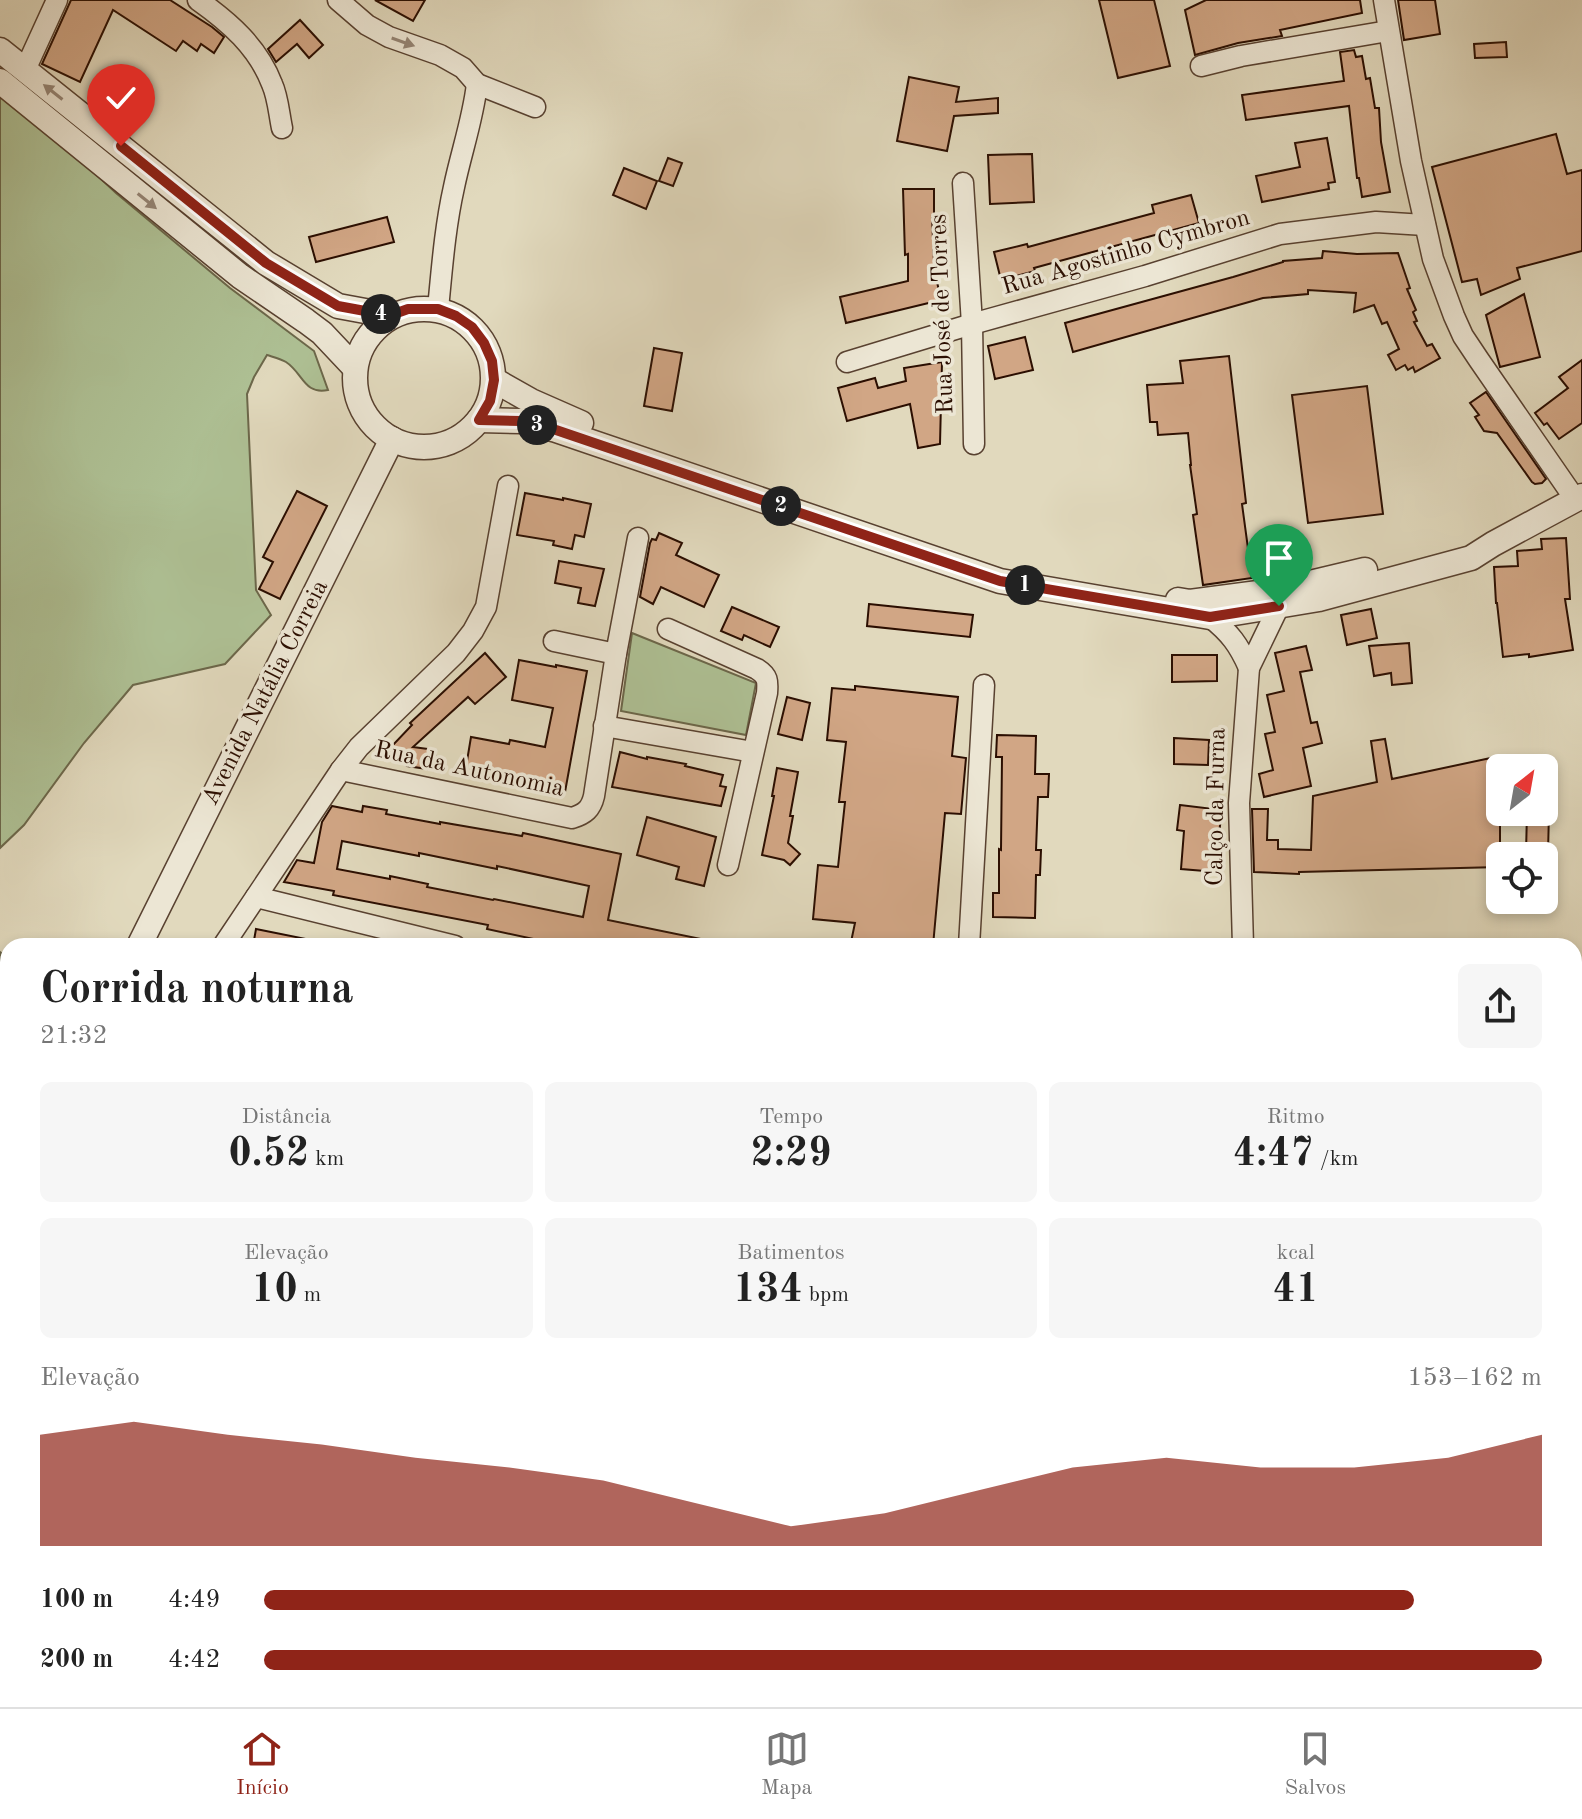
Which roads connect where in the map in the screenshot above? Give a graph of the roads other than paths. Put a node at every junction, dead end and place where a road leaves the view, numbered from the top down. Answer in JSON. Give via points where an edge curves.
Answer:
{"nodes":[{"id":1,"x":57,"y":0,"type":"edge"},
{"id":2,"x":198,"y":0,"type":"edge"},
{"id":3,"x":338,"y":0,"type":"edge"},
{"id":4,"x":1384,"y":0,"type":"edge"},
{"id":5,"x":1388,"y":31,"type":"junction"},
{"id":6,"x":0,"y":50,"type":"edge"},
{"id":7,"x":1201,"y":66,"type":"dead end"},
{"id":8,"x":25,"y":70,"type":"junction"},
{"id":9,"x":0,"y":81,"type":"edge"},
{"id":10,"x":477,"y":84,"type":"junction"},
{"id":11,"x":535,"y":107,"type":"dead end"},
{"id":12,"x":282,"y":128,"type":"dead end"},
{"id":13,"x":963,"y":183,"type":"dead end"},
{"id":14,"x":1425,"y":225,"type":"junction"},
{"id":15,"x":438,"y":309,"type":"junction"},
{"id":16,"x":394,"y":314,"type":"junction"},
{"id":17,"x":972,"y":324,"type":"junction"},
{"id":18,"x":847,"y":362,"type":"dead end"},
{"id":19,"x":355,"y":368,"type":"junction"},
{"id":20,"x":494,"y":380,"type":"junction"},
{"id":21,"x":479,"y":420,"type":"junction"},
{"id":22,"x":392,"y":439,"type":"junction"},
{"id":23,"x":974,"y":444,"type":"dead end"},
{"id":24,"x":508,"y":486,"type":"dead end"},
{"id":25,"x":1579,"y":497,"type":"edge"},
{"id":26,"x":638,"y":538,"type":"dead end"},
{"id":27,"x":1280,"y":598,"type":"junction"},
{"id":28,"x":1210,"y":617,"type":"junction"},
{"id":29,"x":668,"y":629,"type":"dead end"},
{"id":30,"x":554,"y":641,"type":"dead end"},
{"id":31,"x":616,"y":654,"type":"junction"},
{"id":32,"x":1249,"y":668,"type":"junction"},
{"id":33,"x":984,"y":685,"type":"dead end"},
{"id":34,"x":604,"y":726,"type":"junction"},
{"id":35,"x":753,"y":752,"type":"junction"},
{"id":36,"x":341,"y":770,"type":"junction"},
{"id":37,"x":728,"y":865,"type":"dead end"},
{"id":38,"x":256,"y":897,"type":"junction"},
{"id":39,"x":143,"y":938,"type":"edge"},
{"id":40,"x":228,"y":938,"type":"edge"},
{"id":41,"x":423,"y":938,"type":"edge"},
{"id":42,"x":969,"y":938,"type":"edge"},
{"id":43,"x":1243,"y":938,"type":"edge"}],
"edges":[{"from":1,"to":8,"type":"street"},
{"from":2,"to":12,"type":"street","via":[[226,20],[255,52],[273,85]]},
{"from":3,"to":10,"type":"street","one_way":true,"via":[[389,37],[463,68]]},
{"from":4,"to":5,"type":"street"},
{"from":5,"to":7,"type":"street"},
{"from":5,"to":14,"type":"street"},
{"from":6,"to":8,"type":"street"},
{"from":16,"to":8,"type":"street","one_way":true,"via":[[338,306],[266,263]]},
{"from":9,"to":19,"type":"street","one_way":true,"via":[[240,276],[322,333]]},
{"from":10,"to":11,"type":"street"},
{"from":10,"to":15,"type":"street","via":[[453,189]]},
{"from":13,"to":17,"type":"street","name":"Rua José de Torres"},
{"from":14,"to":17,"type":"street","name":"Rua Agostinho Cymbron","via":[[1376,222],[1280,234]]},
{"from":14,"to":25,"type":"street","via":[[1463,336]]},
{"from":15,"to":16,"type":"street"},
{"from":15,"to":20,"type":"street","via":[[472,327],[492,361]]},
{"from":16,"to":19,"type":"street","via":[[361,346]]},
{"from":17,"to":18,"type":"street","name":"Rua Agostinho Cymbron"},
{"from":17,"to":23,"type":"street","name":"Rua José de Torres"},
{"from":19,"to":22,"type":"street","via":[[366,417]]},
{"from":20,"to":21,"type":"street"},
{"from":20,"to":27,"type":"street","via":[[564,417],[1000,570],[1190,602]]},
{"from":21,"to":22,"type":"street","via":[[468,432],[439,446]]},
{"from":21,"to":28,"type":"street","via":[[521,421],[556,430],[1000,581]]},
{"from":22,"to":39,"type":"street","name":"Avenida Natália Correia"},
{"from":24,"to":36,"type":"street","via":[[486,607],[473,631]]},
{"from":25,"to":27,"type":"street","via":[[1471,558],[1319,599]]},
{"from":26,"to":31,"type":"street"},
{"from":27,"to":28,"type":"street"},
{"from":27,"to":32,"type":"street","name":"Calço da Furna"},
{"from":28,"to":32,"type":"street","via":[[1236,642]]},
{"from":29,"to":35,"type":"street","via":[[764,673],[767,693]]},
{"from":30,"to":31,"type":"street"},
{"from":31,"to":34,"type":"street"},
{"from":32,"to":43,"type":"street","name":"Calço da Furna","via":[[1239,803]]},
{"from":33,"to":42,"type":"street"},
{"from":34,"to":35,"type":"street"},
{"from":34,"to":36,"type":"street","name":"Rua da Autonomia","via":[[592,804],[572,818]]},
{"from":35,"to":37,"type":"street"},
{"from":36,"to":38,"type":"street"},
{"from":38,"to":40,"type":"street"},
{"from":38,"to":41,"type":"street"}]}
